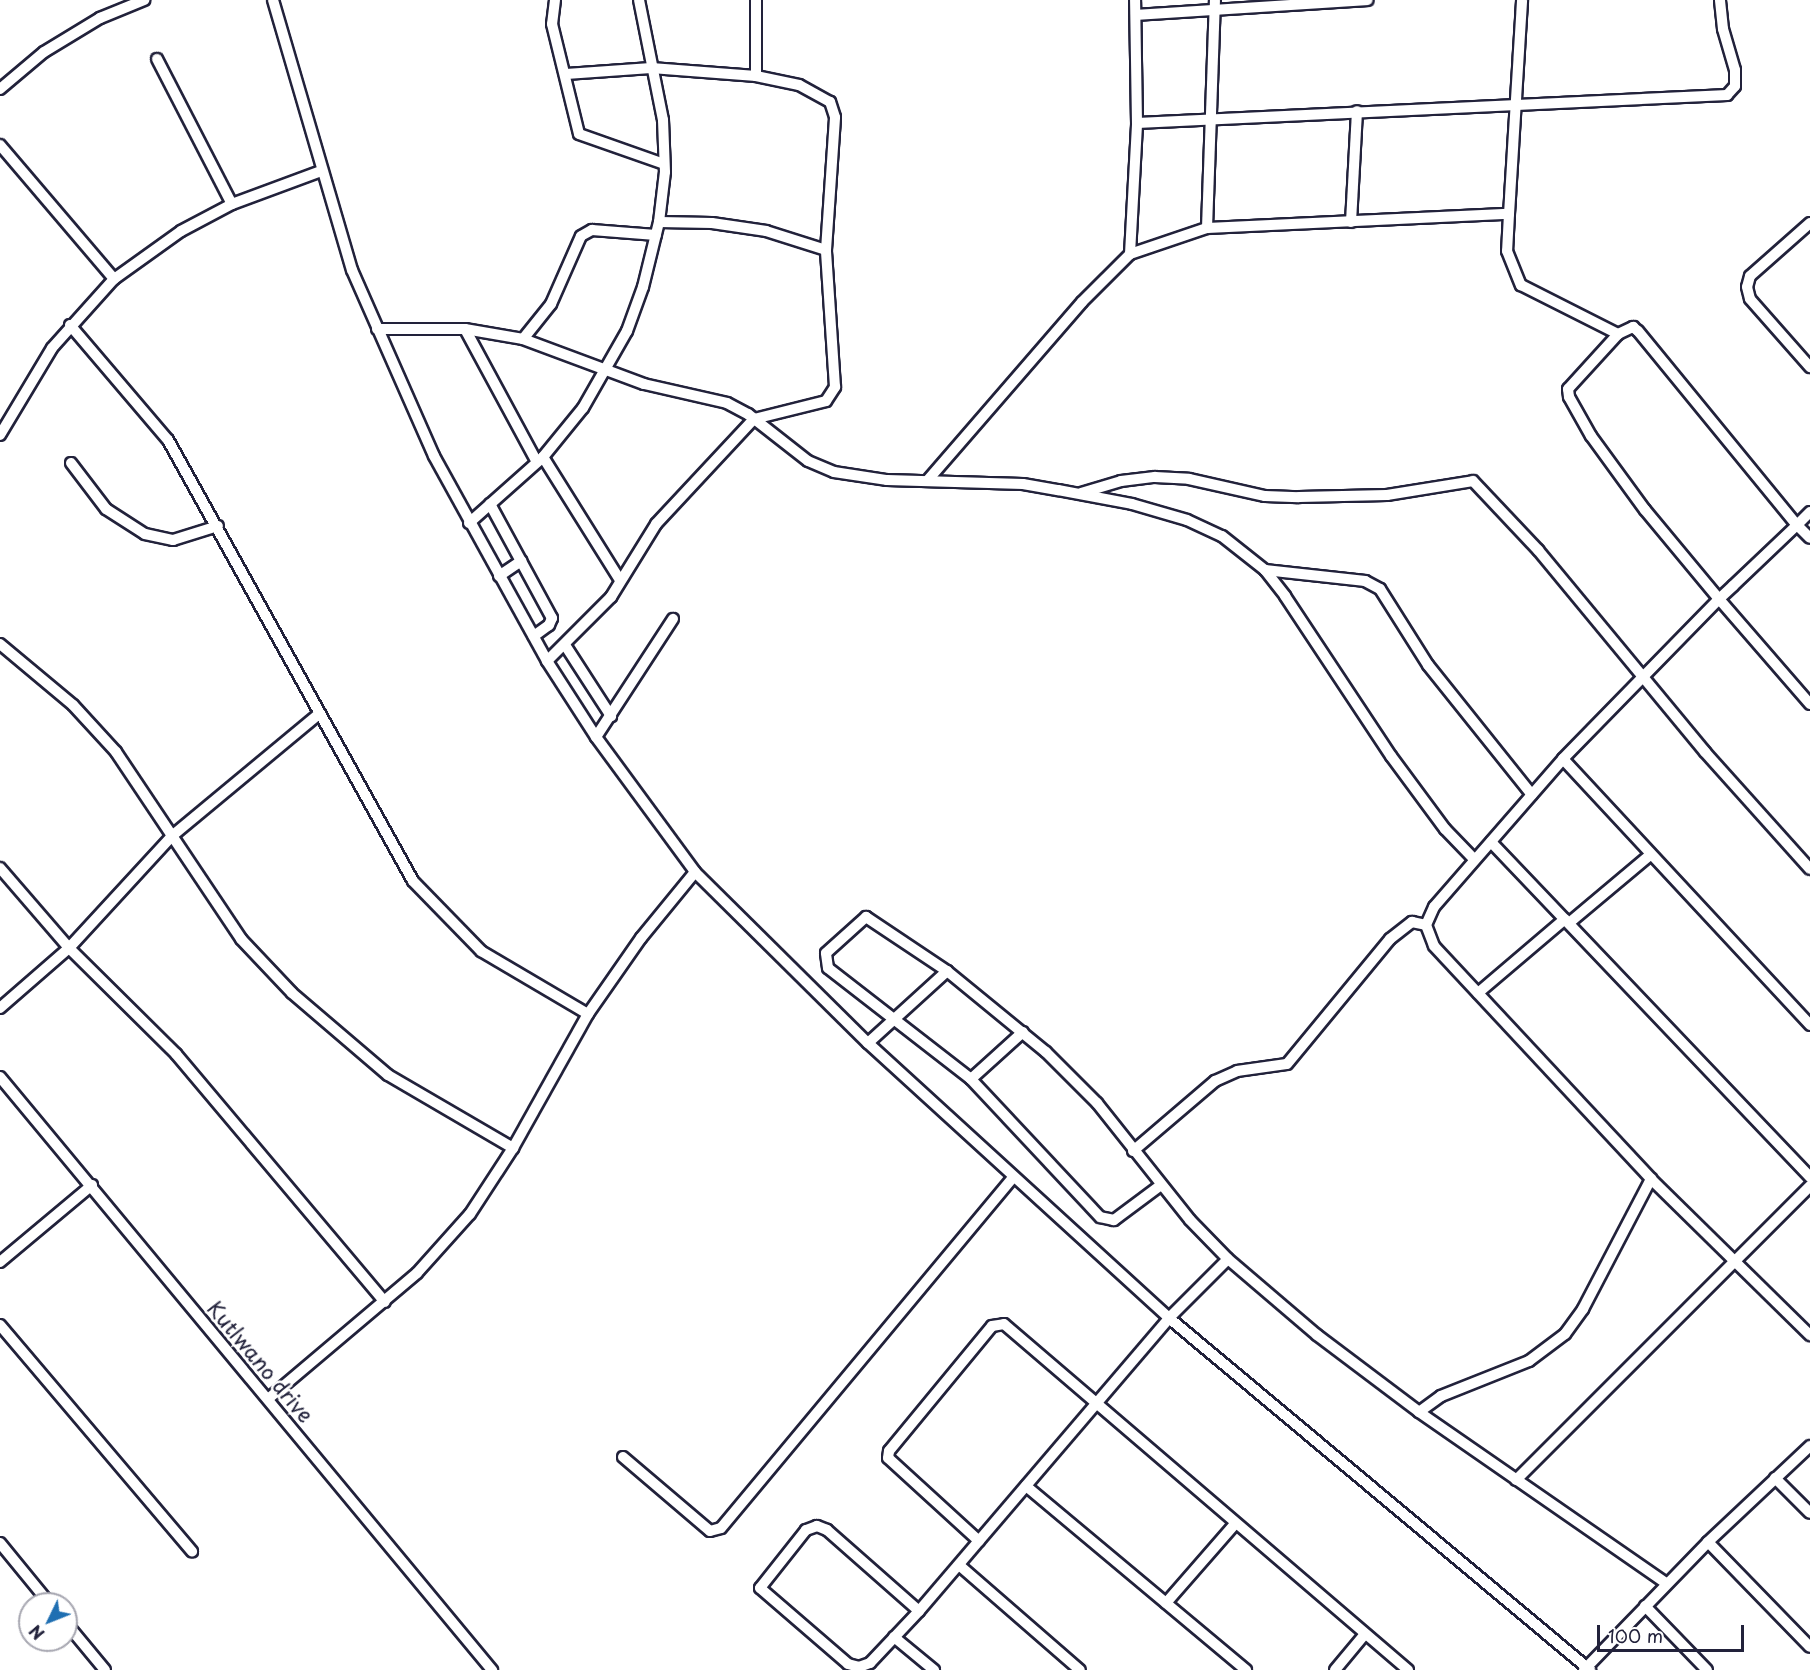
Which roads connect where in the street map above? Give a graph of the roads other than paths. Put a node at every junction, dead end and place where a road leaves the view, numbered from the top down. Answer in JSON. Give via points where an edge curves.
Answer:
{"nodes":[{"id":1,"x":144,"y":0,"type":"edge"},
{"id":2,"x":273,"y":0,"type":"edge"},
{"id":3,"x":555,"y":0,"type":"edge"},
{"id":4,"x":639,"y":0,"type":"edge"},
{"id":5,"x":756,"y":0,"type":"edge"},
{"id":6,"x":1135,"y":0,"type":"edge"},
{"id":7,"x":1368,"y":0,"type":"edge"},
{"id":8,"x":1522,"y":0,"type":"edge"},
{"id":9,"x":1720,"y":0,"type":"edge"},
{"id":10,"x":1215,"y":5,"type":"edge"},
{"id":11,"x":1136,"y":15,"type":"junction"},
{"id":12,"x":157,"y":59,"type":"dead end"},
{"id":13,"x":651,"y":68,"type":"junction"},
{"id":14,"x":566,"y":74,"type":"junction"},
{"id":15,"x":756,"y":76,"type":"junction"},
{"id":16,"x":0,"y":89,"type":"edge"},
{"id":17,"x":1517,"y":102,"type":"junction"},
{"id":18,"x":1357,"y":111,"type":"junction"},
{"id":19,"x":1213,"y":120,"type":"junction"},
{"id":20,"x":1137,"y":123,"type":"junction"},
{"id":21,"x":0,"y":145,"type":"edge"},
{"id":22,"x":664,"y":164,"type":"junction"},
{"id":23,"x":321,"y":171,"type":"junction"},
{"id":24,"x":232,"y":204,"type":"junction"},
{"id":25,"x":1509,"y":214,"type":"junction"},
{"id":26,"x":659,"y":222,"type":"junction"},
{"id":27,"x":1351,"y":222,"type":"junction"},
{"id":28,"x":1810,"y":223,"type":"edge"},
{"id":29,"x":1207,"y":228,"type":"junction"},
{"id":30,"x":656,"y":235,"type":"junction"},
{"id":31,"x":826,"y":250,"type":"junction"},
{"id":32,"x":1130,"y":254,"type":"junction"},
{"id":33,"x":114,"y":279,"type":"junction"},
{"id":34,"x":70,"y":325,"type":"junction"},
{"id":35,"x":377,"y":329,"type":"junction"},
{"id":36,"x":465,"y":329,"type":"junction"},
{"id":37,"x":1618,"y":334,"type":"junction"},
{"id":38,"x":524,"y":339,"type":"junction"},
{"id":39,"x":1810,"y":368,"type":"edge"},
{"id":40,"x":606,"y":371,"type":"junction"},
{"id":41,"x":754,"y":419,"type":"junction"},
{"id":42,"x":0,"y":435,"type":"edge"},
{"id":43,"x":540,"y":459,"type":"junction"},
{"id":44,"x":70,"y":463,"type":"dead end"},
{"id":45,"x":927,"y":481,"type":"junction"},
{"id":46,"x":1080,"y":494,"type":"junction"},
{"id":47,"x":490,"y":504,"type":"junction"},
{"id":48,"x":1810,"y":512,"type":"edge"},
{"id":49,"x":469,"y":523,"type":"junction"},
{"id":50,"x":1797,"y":525,"type":"junction"},
{"id":51,"x":218,"y":526,"type":"junction"},
{"id":52,"x":1810,"y":538,"type":"edge"},
{"id":53,"x":521,"y":561,"type":"junction"},
{"id":54,"x":1265,"y":570,"type":"junction"},
{"id":55,"x":499,"y":576,"type":"junction"},
{"id":56,"x":620,"y":580,"type":"junction"},
{"id":57,"x":1719,"y":599,"type":"junction"},
{"id":58,"x":673,"y":619,"type":"dead end"},
{"id":59,"x":534,"y":636,"type":"junction"},
{"id":60,"x":0,"y":644,"type":"edge"},
{"id":61,"x":565,"y":645,"type":"junction"},
{"id":62,"x":548,"y":661,"type":"junction"},
{"id":63,"x":1643,"y":678,"type":"junction"},
{"id":64,"x":1809,"y":700,"type":"edge"},
{"id":65,"x":320,"y":713,"type":"junction"},
{"id":66,"x":611,"y":716,"type":"junction"},
{"id":67,"x":596,"y":737,"type":"junction"},
{"id":68,"x":1563,"y":759,"type":"junction"},
{"id":69,"x":1532,"y":795,"type":"junction"},
{"id":70,"x":172,"y":836,"type":"junction"},
{"id":71,"x":1491,"y":842,"type":"junction"},
{"id":72,"x":1650,"y":855,"type":"junction"},
{"id":73,"x":1474,"y":859,"type":"junction"},
{"id":74,"x":0,"y":868,"type":"edge"},
{"id":75,"x":1810,"y":869,"type":"edge"},
{"id":76,"x":695,"y":872,"type":"junction"},
{"id":77,"x":1567,"y":921,"type":"junction"},
{"id":78,"x":1426,"y":925,"type":"junction"},
{"id":79,"x":69,"y":948,"type":"junction"},
{"id":80,"x":946,"y":971,"type":"junction"},
{"id":81,"x":1478,"y":993,"type":"junction"},
{"id":82,"x":0,"y":1008,"type":"edge"},
{"id":83,"x":588,"y":1014,"type":"junction"},
{"id":84,"x":894,"y":1021,"type":"junction"},
{"id":85,"x":1810,"y":1025,"type":"edge"},
{"id":86,"x":1023,"y":1032,"type":"junction"},
{"id":87,"x":868,"y":1043,"type":"junction"},
{"id":88,"x":0,"y":1077,"type":"edge"},
{"id":89,"x":971,"y":1079,"type":"junction"},
{"id":90,"x":513,"y":1148,"type":"junction"},
{"id":91,"x":1133,"y":1151,"type":"junction"},
{"id":92,"x":1810,"y":1177,"type":"edge"},
{"id":93,"x":1013,"y":1178,"type":"junction"},
{"id":94,"x":1651,"y":1179,"type":"junction"},
{"id":95,"x":92,"y":1185,"type":"junction"},
{"id":96,"x":1161,"y":1185,"type":"junction"},
{"id":97,"x":1810,"y":1186,"type":"edge"},
{"id":98,"x":1228,"y":1259,"type":"junction"},
{"id":99,"x":1732,"y":1260,"type":"junction"},
{"id":100,"x":0,"y":1262,"type":"edge"},
{"id":101,"x":385,"y":1302,"type":"junction"},
{"id":102,"x":1169,"y":1318,"type":"junction"},
{"id":103,"x":0,"y":1325,"type":"edge"},
{"id":104,"x":1810,"y":1335,"type":"edge"},
{"id":105,"x":268,"y":1399,"type":"junction"},
{"id":106,"x":1095,"y":1402,"type":"junction"},
{"id":107,"x":1419,"y":1412,"type":"junction"},
{"id":108,"x":1810,"y":1446,"type":"edge"},
{"id":109,"x":622,"y":1457,"type":"dead end"},
{"id":110,"x":1775,"y":1478,"type":"junction"},
{"id":111,"x":1516,"y":1480,"type":"junction"},
{"id":112,"x":1026,"y":1486,"type":"junction"},
{"id":113,"x":1810,"y":1513,"type":"edge"},
{"id":114,"x":1235,"y":1524,"type":"junction"},
{"id":115,"x":979,"y":1541,"type":"junction"},
{"id":116,"x":1708,"y":1542,"type":"junction"},
{"id":117,"x":0,"y":1543,"type":"edge"},
{"id":118,"x":192,"y":1551,"type":"dead end"},
{"id":119,"x":959,"y":1565,"type":"junction"},
{"id":120,"x":1666,"y":1583,"type":"junction"},
{"id":121,"x":40,"y":1592,"type":"edge"},
{"id":122,"x":1166,"y":1603,"type":"junction"},
{"id":123,"x":1645,"y":1606,"type":"junction"},
{"id":124,"x":919,"y":1611,"type":"junction"},
{"id":125,"x":1365,"y":1634,"type":"junction"},
{"id":126,"x":78,"y":1637,"type":"edge"},
{"id":127,"x":894,"y":1637,"type":"junction"},
{"id":128,"x":1810,"y":1647,"type":"edge"},
{"id":129,"x":1587,"y":1669,"type":"edge"},
{"id":130,"x":105,"y":1670,"type":"edge"},
{"id":131,"x":492,"y":1670,"type":"edge"},
{"id":132,"x":934,"y":1670,"type":"edge"},
{"id":133,"x":1080,"y":1670,"type":"edge"},
{"id":134,"x":1246,"y":1670,"type":"edge"},
{"id":135,"x":1335,"y":1670,"type":"edge"},
{"id":136,"x":1408,"y":1670,"type":"edge"},
{"id":137,"x":1707,"y":1670,"type":"edge"}],
"edges":[{"from":1,"to":16,"type":"street","via":[[100,18],[45,52]]},
{"from":2,"to":23,"type":"street"},
{"from":3,"to":14,"type":"street","via":[[552,24]]},
{"from":4,"to":13,"type":"street"},
{"from":5,"to":15,"type":"street"},
{"from":6,"to":11,"type":"street"},
{"from":7,"to":10,"type":"street"},
{"from":8,"to":17,"type":"street"},
{"from":9,"to":17,"type":"street","via":[[1723,29],[1735,70],[1735,86],[1727,95]]},
{"from":10,"to":11,"type":"street"},
{"from":10,"to":19,"type":"street"},
{"from":11,"to":20,"type":"street"},
{"from":12,"to":24,"type":"street"},
{"from":13,"to":14,"type":"street"},
{"from":13,"to":15,"type":"street"},
{"from":13,"to":22,"type":"street","via":[[663,120]]},
{"from":14,"to":22,"type":"street","via":[[579,134]]},
{"from":15,"to":31,"type":"street","via":[[799,86],[830,102],[835,117]]},
{"from":17,"to":18,"type":"street"},
{"from":17,"to":25,"type":"street"},
{"from":18,"to":19,"type":"street"},
{"from":18,"to":27,"type":"street"},
{"from":19,"to":20,"type":"street"},
{"from":19,"to":29,"type":"street"},
{"from":20,"to":32,"type":"street"},
{"from":21,"to":33,"type":"street"},
{"from":22,"to":26,"type":"street"},
{"from":23,"to":24,"type":"street"},
{"from":23,"to":35,"type":"street","via":[[352,270]]},
{"from":24,"to":33,"type":"street","via":[[181,231]]},
{"from":25,"to":27,"type":"street"},
{"from":25,"to":37,"type":"street","via":[[1507,251],[1521,285]]},
{"from":26,"to":30,"type":"street"},
{"from":26,"to":31,"type":"street","via":[[712,223],[766,231]]},
{"from":27,"to":29,"type":"street"},
{"from":28,"to":39,"type":"street","via":[[1750,276],[1747,287],[1750,299]]},
{"from":29,"to":32,"type":"street"},
{"from":30,"to":38,"type":"street","via":[[592,230],[580,236],[551,304]]},
{"from":30,"to":40,"type":"street","via":[[627,331]]},
{"from":31,"to":41,"type":"street","via":[[833,395],[826,401]]},
{"from":32,"to":45,"type":"street","via":[[1082,302]]},
{"from":33,"to":34,"type":"street"},
{"from":34,"to":42,"type":"street","via":[[36,371]]},
{"from":34,"to":51,"type":"street","via":[[156,423]]},
{"from":35,"to":36,"type":"street"},
{"from":35,"to":49,"type":"street"},
{"from":36,"to":38,"type":"street"},
{"from":36,"to":43,"type":"street"},
{"from":37,"to":50,"type":"street","via":[[1629,328],[1638,331]]},
{"from":37,"to":57,"type":"street","via":[[1573,380],[1569,397],[1591,436],[1645,510]]},
{"from":38,"to":40,"type":"street"},
{"from":40,"to":41,"type":"street","via":[[728,403]]},
{"from":40,"to":43,"type":"street","via":[[583,408]]},
{"from":41,"to":45,"type":"street","via":[[808,461],[834,472]]},
{"from":41,"to":56,"type":"street","via":[[656,524]]},
{"from":43,"to":47,"type":"street"},
{"from":43,"to":56,"type":"street"},
{"from":44,"to":51,"type":"street","via":[[106,509],[145,534],[173,540]]},
{"from":45,"to":46,"type":"street","via":[[1023,484]]},
{"from":46,"to":54,"type":"street","via":[[1187,520],[1222,536]]},
{"from":46,"to":63,"type":"street","via":[[1121,481],[1155,477],[1189,479],[1265,496],[1299,497],[1387,495],[1473,481],[1538,550]]},
{"from":47,"to":49,"type":"street"},
{"from":47,"to":53,"type":"street"},
{"from":48,"to":50,"type":"street"},
{"from":49,"to":55,"type":"street"},
{"from":50,"to":52,"type":"street"},
{"from":50,"to":57,"type":"street"},
{"from":51,"to":65,"type":"street"},
{"from":53,"to":55,"type":"street"},
{"from":53,"to":59,"type":"street","via":[[552,618]]},
{"from":54,"to":69,"type":"street","via":[[1365,581],[1380,589],[1428,665]]},
{"from":54,"to":73,"type":"street","via":[[1313,635],[1391,756],[1445,829]]},
{"from":55,"to":59,"type":"street"},
{"from":56,"to":61,"type":"street","via":[[611,597]]},
{"from":57,"to":63,"type":"street"},
{"from":57,"to":64,"type":"street"},
{"from":58,"to":66,"type":"street"},
{"from":59,"to":62,"type":"street"},
{"from":60,"to":70,"type":"street","via":[[100,733],[131,771]]},
{"from":61,"to":62,"type":"street"},
{"from":61,"to":66,"type":"street"},
{"from":62,"to":67,"type":"street"},
{"from":63,"to":68,"type":"street"},
{"from":63,"to":75,"type":"street"},
{"from":65,"to":70,"type":"street"},
{"from":65,"to":83,"type":"street","via":[[413,881],[447,920],[481,951],[522,979]]},
{"from":66,"to":67,"type":"street"},
{"from":67,"to":76,"type":"street"},
{"from":68,"to":69,"type":"street"},
{"from":68,"to":72,"type":"street"},
{"from":69,"to":71,"type":"street"},
{"from":70,"to":79,"type":"street"},
{"from":70,"to":90,"type":"street","via":[[241,939],[326,1024],[387,1075]]},
{"from":71,"to":73,"type":"street"},
{"from":71,"to":77,"type":"street"},
{"from":72,"to":77,"type":"street"},
{"from":72,"to":85,"type":"street"},
{"from":73,"to":78,"type":"street","via":[[1434,907]]},
{"from":74,"to":79,"type":"street"},
{"from":76,"to":83,"type":"street","via":[[641,938]]},
{"from":76,"to":87,"type":"street"},
{"from":77,"to":81,"type":"street"},
{"from":77,"to":92,"type":"street"},
{"from":78,"to":81,"type":"street","via":[[1434,946]]},
{"from":78,"to":91,"type":"street","via":[[1412,922],[1390,939],[1287,1064],[1237,1071],[1215,1081]]},
{"from":79,"to":82,"type":"street"},
{"from":79,"to":101,"type":"street","via":[[176,1054]]},
{"from":80,"to":84,"type":"street"},
{"from":80,"to":84,"type":"street","via":[[873,918],[860,919],[826,953],[824,961]]},
{"from":80,"to":86,"type":"street"},
{"from":81,"to":94,"type":"street"},
{"from":83,"to":90,"type":"street"},
{"from":84,"to":87,"type":"street"},
{"from":84,"to":89,"type":"street"},
{"from":86,"to":89,"type":"street"},
{"from":86,"to":91,"type":"street","via":[[1097,1104]]},
{"from":87,"to":93,"type":"street"},
{"from":88,"to":95,"type":"street","name":"Kutlwano drive"},
{"from":89,"to":96,"type":"street","via":[[1100,1218],[1114,1220]]},
{"from":90,"to":101,"type":"street","via":[[470,1214]]},
{"from":91,"to":96,"type":"street"},
{"from":93,"to":102,"type":"street"},
{"from":93,"to":109,"type":"street","via":[[722,1528],[710,1531]]},
{"from":94,"to":99,"type":"street"},
{"from":94,"to":107,"type":"street","via":[[1583,1310],[1565,1334],[1529,1360],[1441,1396]]},
{"from":95,"to":100,"type":"street"},
{"from":95,"to":105,"type":"street","name":"Kutlwano drive"},
{"from":96,"to":98,"type":"street"},
{"from":97,"to":99,"type":"street"},
{"from":98,"to":102,"type":"street"},
{"from":98,"to":107,"type":"street","via":[[1317,1335]]},
{"from":99,"to":104,"type":"street"},
{"from":99,"to":111,"type":"street"},
{"from":101,"to":105,"type":"street"},
{"from":102,"to":106,"type":"street"},
{"from":102,"to":129,"type":"street"},
{"from":103,"to":118,"type":"street"},
{"from":105,"to":131,"type":"street","name":"Kutlwano drive"},
{"from":106,"to":112,"type":"street"},
{"from":106,"to":114,"type":"street"},
{"from":106,"to":115,"type":"street","via":[[1004,1324],[992,1326],[889,1450],[888,1458]]},
{"from":107,"to":111,"type":"street"},
{"from":108,"to":110,"type":"street"},
{"from":110,"to":113,"type":"street"},
{"from":110,"to":116,"type":"street"},
{"from":111,"to":120,"type":"street"},
{"from":112,"to":115,"type":"street"},
{"from":112,"to":122,"type":"street"},
{"from":114,"to":122,"type":"street"},
{"from":114,"to":125,"type":"street"},
{"from":115,"to":119,"type":"street"},
{"from":116,"to":120,"type":"street"},
{"from":116,"to":128,"type":"street"},
{"from":117,"to":121,"type":"street"},
{"from":119,"to":124,"type":"street"},
{"from":119,"to":133,"type":"street"},
{"from":120,"to":123,"type":"street"},
{"from":122,"to":134,"type":"street"},
{"from":123,"to":129,"type":"street"},
{"from":123,"to":137,"type":"street"},
{"from":124,"to":127,"type":"street"},
{"from":124,"to":127,"type":"street","via":[[817,1526],[806,1530],[763,1579],[760,1588],[765,1596],[848,1664],[859,1667],[870,1663]]},
{"from":125,"to":135,"type":"street"},
{"from":125,"to":136,"type":"street"},
{"from":126,"to":130,"type":"street"},
{"from":127,"to":132,"type":"street"}]}
